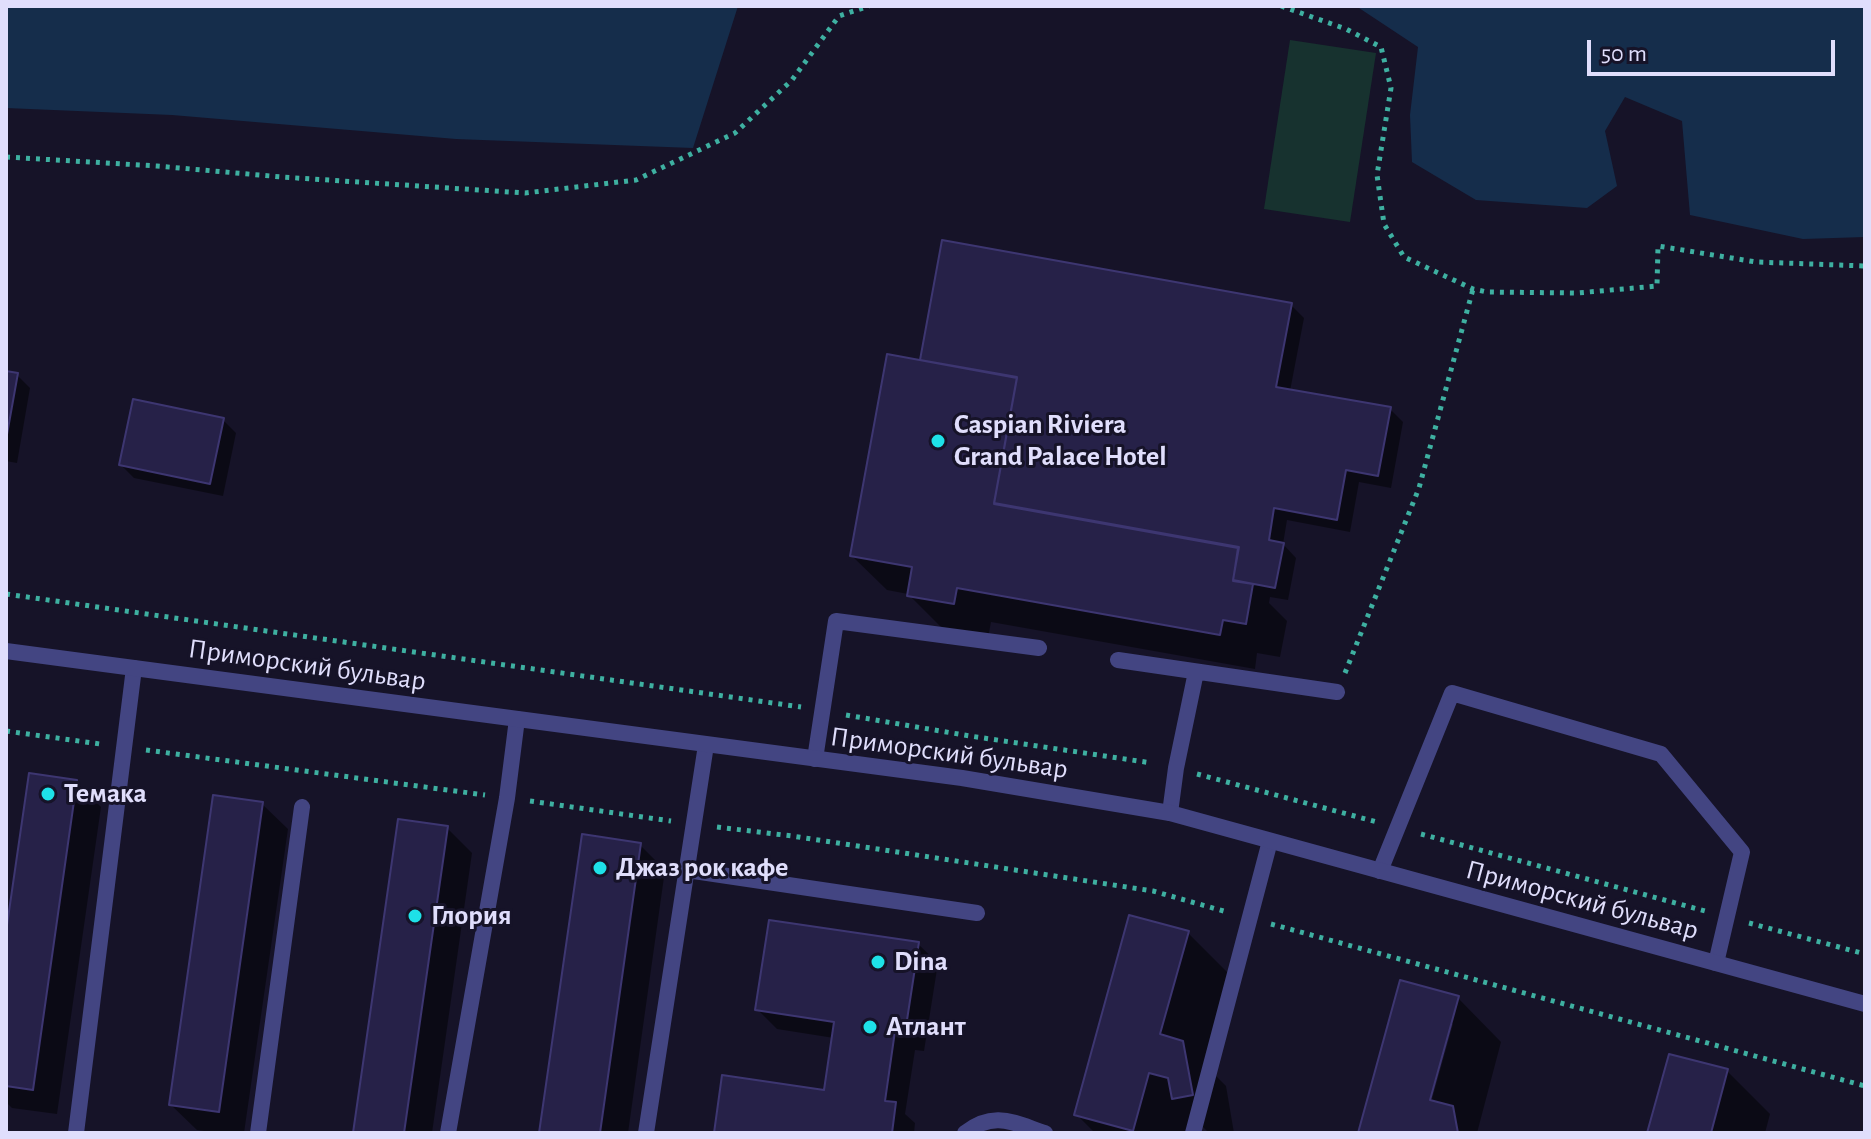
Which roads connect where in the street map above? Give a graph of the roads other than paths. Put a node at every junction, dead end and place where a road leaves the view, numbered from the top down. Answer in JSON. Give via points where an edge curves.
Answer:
{"nodes":[{"id":1,"x":1039,"y":648,"type":"dead end"},
{"id":2,"x":6,"y":651,"type":"edge"},
{"id":3,"x":1118,"y":660,"type":"dead end"},
{"id":4,"x":134,"y":668,"type":"junction"},
{"id":5,"x":1196,"y":672,"type":"junction"},
{"id":6,"x":1337,"y":692,"type":"road end"},
{"id":7,"x":517,"y":719,"type":"junction"},
{"id":8,"x":706,"y":745,"type":"junction"},
{"id":9,"x":815,"y":759,"type":"junction"},
{"id":10,"x":302,"y":807,"type":"dead end"},
{"id":11,"x":1170,"y":813,"type":"junction"},
{"id":12,"x":1270,"y":841,"type":"junction"},
{"id":13,"x":687,"y":870,"type":"junction"},
{"id":14,"x":1380,"y":871,"type":"junction"},
{"id":15,"x":977,"y":913,"type":"dead end"},
{"id":16,"x":1716,"y":963,"type":"junction"},
{"id":17,"x":1865,"y":1004,"type":"edge"},
{"id":18,"x":76,"y":1133,"type":"edge"},
{"id":19,"x":258,"y":1133,"type":"edge"},
{"id":20,"x":448,"y":1133,"type":"edge"},
{"id":21,"x":646,"y":1133,"type":"edge"},
{"id":22,"x":965,"y":1133,"type":"edge"},
{"id":23,"x":1045,"y":1133,"type":"edge"},
{"id":24,"x":1193,"y":1133,"type":"edge"}],
"edges":[{"from":1,"to":9,"type":"street","via":[[836,621]]},
{"from":2,"to":4,"type":"street","name":"Приморский бульвар"},
{"from":3,"to":5,"type":"street"},
{"from":4,"to":7,"type":"street","name":"Приморский бульвар"},
{"from":4,"to":18,"type":"street"},
{"from":5,"to":6,"type":"street"},
{"from":5,"to":11,"type":"street"},
{"from":7,"to":8,"type":"street","name":"Приморский бульвар"},
{"from":7,"to":20,"type":"street"},
{"from":8,"to":9,"type":"street","name":"Приморский бульвар"},
{"from":8,"to":13,"type":"street"},
{"from":9,"to":11,"type":"street","name":"Приморский бульвар"},
{"from":10,"to":19,"type":"street"},
{"from":11,"to":12,"type":"street","name":"Приморский бульвар"},
{"from":12,"to":14,"type":"street","name":"Приморский бульвар"},
{"from":12,"to":24,"type":"street"},
{"from":13,"to":15,"type":"street"},
{"from":13,"to":21,"type":"street"},
{"from":14,"to":16,"type":"street","name":"Приморский бульвар"},
{"from":14,"to":16,"type":"street","via":[[1452,693],[1661,754],[1742,852]]},
{"from":16,"to":17,"type":"street","name":"Приморский бульвар"},
{"from":22,"to":23,"type":"street","via":[[977,1123],[998,1118]]}]}
